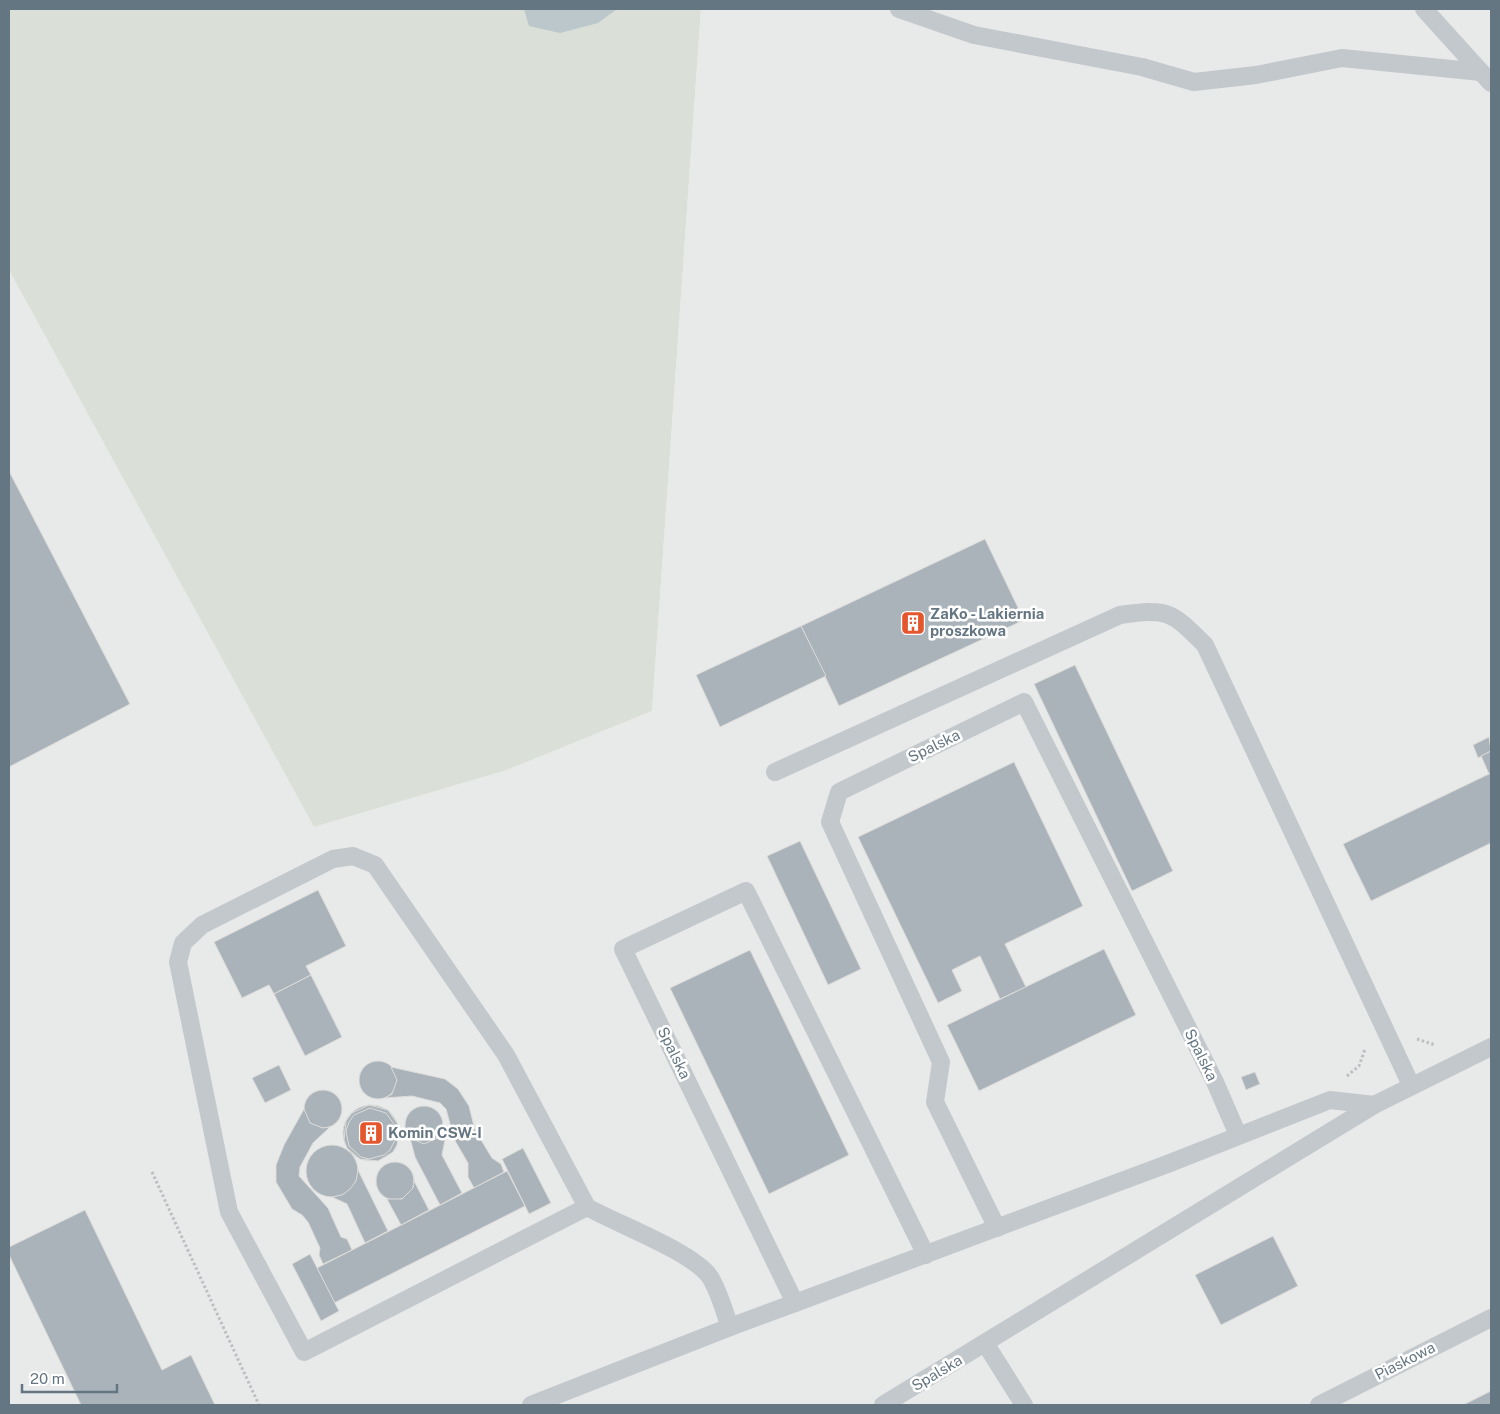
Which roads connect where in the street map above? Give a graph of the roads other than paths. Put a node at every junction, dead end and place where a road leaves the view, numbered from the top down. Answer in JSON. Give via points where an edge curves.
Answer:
{"nodes":[{"id":1,"x":899,"y":9,"type":"edge"},
{"id":2,"x":1424,"y":9,"type":"edge"},
{"id":3,"x":1486,"y":77,"type":"edge"},
{"id":4,"x":775,"y":772,"type":"dead end"},
{"id":5,"x":1491,"y":1047,"type":"edge"},
{"id":6,"x":1411,"y":1085,"type":"junction"},
{"id":7,"x":1374,"y":1105,"type":"junction"},
{"id":8,"x":1238,"y":1135,"type":"junction"},
{"id":9,"x":587,"y":1207,"type":"junction"},
{"id":10,"x":997,"y":1228,"type":"junction"},
{"id":11,"x":926,"y":1255,"type":"junction"},
{"id":12,"x":795,"y":1303,"type":"junction"},
{"id":13,"x":1491,"y":1318,"type":"edge"},
{"id":14,"x":730,"y":1327,"type":"junction"},
{"id":15,"x":985,"y":1343,"type":"junction"},
{"id":16,"x":531,"y":1405,"type":"edge"},
{"id":17,"x":882,"y":1405,"type":"edge"},
{"id":18,"x":1024,"y":1405,"type":"edge"},
{"id":19,"x":1319,"y":1405,"type":"edge"}],
"edges":[{"from":1,"to":3,"type":"lane","via":[[974,35],[1142,67],[1194,82],[1256,75],[1342,58]]},
{"from":2,"to":3,"type":"lane"},
{"from":4,"to":6,"type":"lane","via":[[1120,615],[1153,610],[1179,619],[1205,645]]},
{"from":5,"to":6,"type":"lane","name":"Spalska"},
{"from":6,"to":7,"type":"lane","name":"Spalska"},
{"from":7,"to":8,"type":"lane","via":[[1330,1100]]},
{"from":7,"to":15,"type":"lane","name":"Spalska"},
{"from":8,"to":10,"type":"lane"},
{"from":8,"to":10,"type":"lane","name":"Spalska","via":[[1024,702],[839,792],[830,822],[942,1062],[935,1102]]},
{"from":9,"to":9,"type":"lane","via":[[304,1352],[229,1212],[178,962],[183,944],[202,925],[333,859],[354,856],[375,866],[506,1055]]},
{"from":9,"to":14,"type":"lane","via":[[695,1261],[710,1277]]},
{"from":10,"to":11,"type":"lane"},
{"from":11,"to":12,"type":"lane"},
{"from":11,"to":12,"type":"lane","name":"Spalska","via":[[746,891],[623,949]]},
{"from":12,"to":14,"type":"lane"},
{"from":13,"to":19,"type":"lane","name":"Piaskowa"},
{"from":14,"to":16,"type":"lane"},
{"from":15,"to":17,"type":"lane","name":"Spalska"},
{"from":15,"to":18,"type":"lane"}]}
